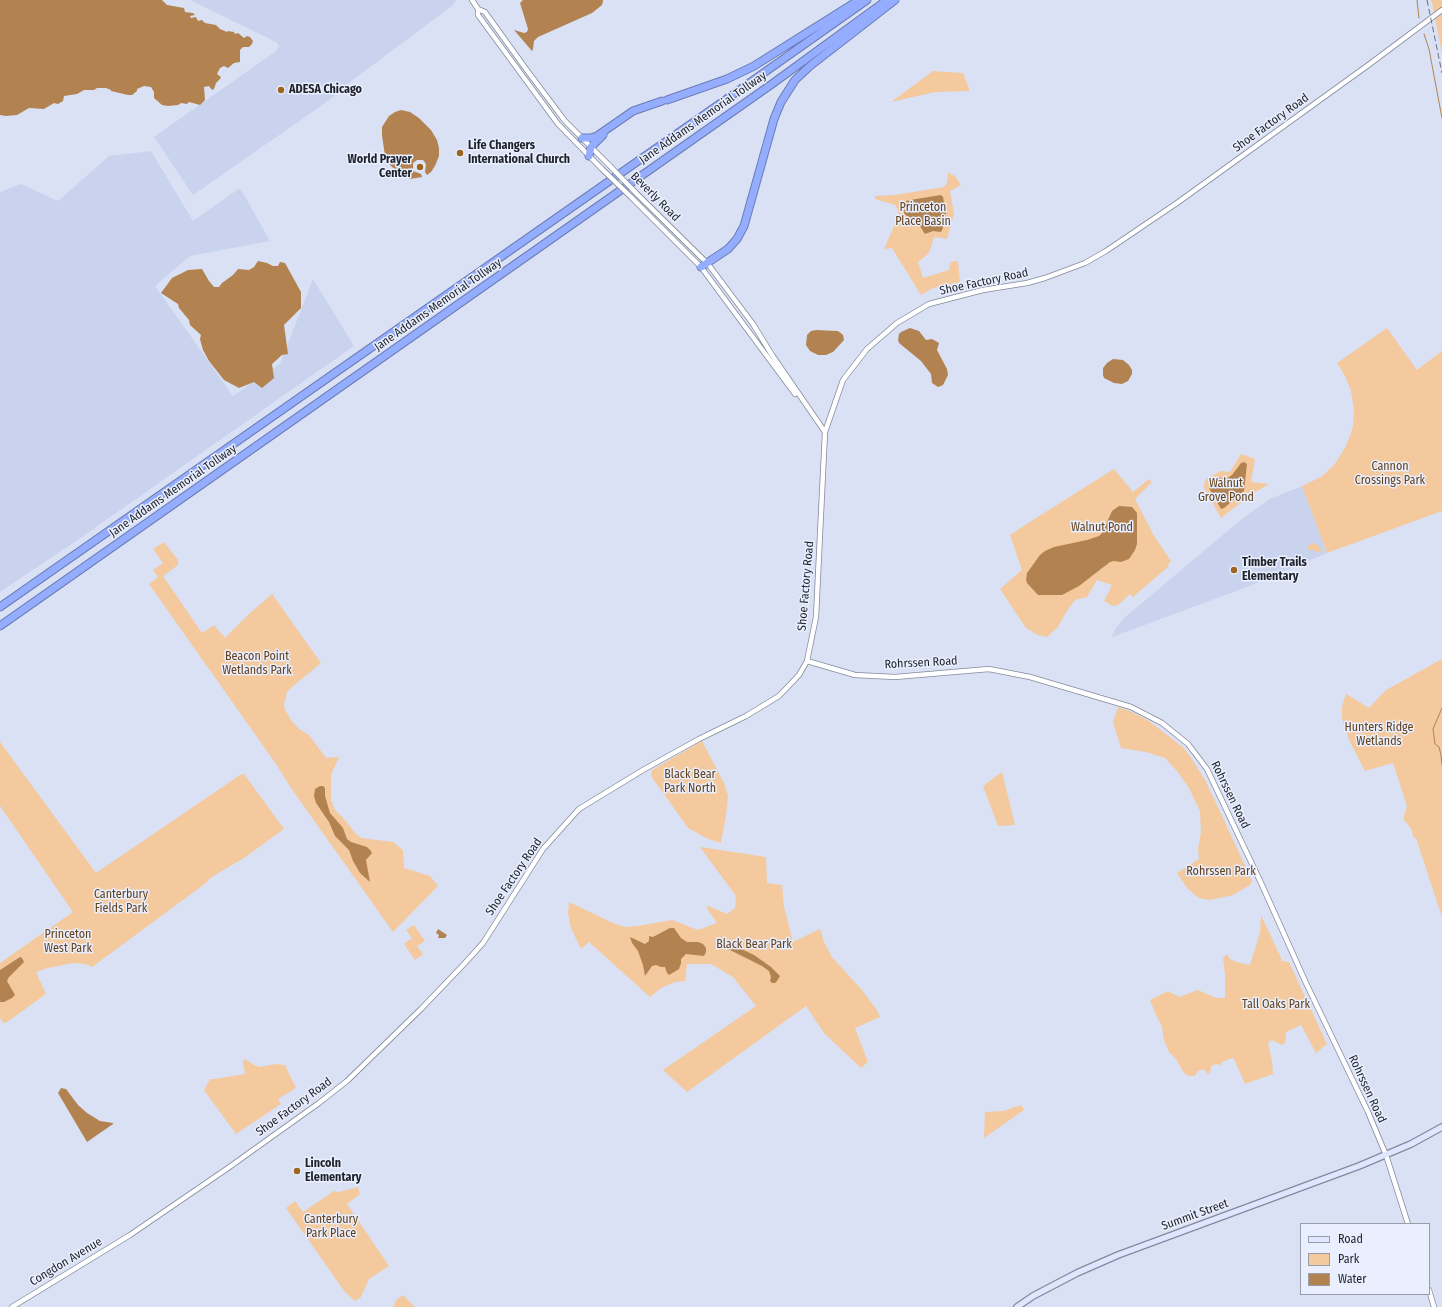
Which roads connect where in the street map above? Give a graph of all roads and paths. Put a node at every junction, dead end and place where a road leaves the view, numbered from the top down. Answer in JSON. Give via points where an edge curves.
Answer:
{"nodes":[{"id":1,"x":472,"y":0,"type":"edge"},
{"id":2,"x":859,"y":0,"type":"edge"},
{"id":3,"x":867,"y":0,"type":"edge"},
{"id":4,"x":887,"y":0,"type":"edge"},
{"id":5,"x":895,"y":0,"type":"edge"},
{"id":6,"x":478,"y":9,"type":"junction"},
{"id":7,"x":1442,"y":10,"type":"edge"},
{"id":8,"x":1442,"y":14,"type":"edge"},
{"id":9,"x":1406,"y":38,"type":"junction"},
{"id":10,"x":616,"y":122,"type":"junction"},
{"id":11,"x":582,"y":138,"type":"junction"},
{"id":12,"x":591,"y":147,"type":"junction"},
{"id":13,"x":589,"y":156,"type":"junction"},
{"id":14,"x":704,"y":265,"type":"junction"},
{"id":15,"x":808,"y":408,"type":"junction"},
{"id":16,"x":825,"y":432,"type":"junction"},
{"id":17,"x":0,"y":607,"type":"edge"},
{"id":18,"x":0,"y":626,"type":"edge"},
{"id":19,"x":808,"y":661,"type":"junction"},
{"id":20,"x":1442,"y":1127,"type":"edge"},
{"id":21,"x":1386,"y":1155,"type":"junction"},
{"id":22,"x":1408,"y":1223,"type":"edge"},
{"id":23,"x":130,"y":1235,"type":"joint"},
{"id":24,"x":1430,"y":1293,"type":"edge"},
{"id":25,"x":12,"y":1307,"type":"edge"},
{"id":26,"x":1017,"y":1307,"type":"edge"},
{"id":27,"x":1434,"y":1307,"type":"edge"}],
"edges":[{"from":1,"to":6,"type":"street","name":"Beverly Road"},
{"from":2,"to":10,"type":"highway","via":[[754,66],[727,79],[633,111]]},
{"from":3,"to":17,"type":"highway","name":"Jane Addams Memorial Tollway"},
{"from":4,"to":18,"type":"highway","name":"Jane Addams Memorial Tollway","via":[[772,84]]},
{"from":5,"to":14,"type":"highway","via":[[795,80],[774,119],[744,226],[728,249]]},
{"from":6,"to":11,"type":"street","name":"Beverly Road","via":[[485,12],[565,121]]},
{"from":6,"to":13,"type":"street","name":"Beverly Road","via":[[478,14],[538,98],[558,124]]},
{"from":7,"to":9,"type":"street","name":"Shoe Factory Road"},
{"from":8,"to":9,"type":"street","name":"Shoe Factory Road"},
{"from":9,"to":16,"type":"street","name":"Shoe Factory Road","via":[[1177,203],[1085,263],[1045,278],[929,304],[897,323],[867,349],[843,380]]},
{"from":10,"to":11,"type":"highway","via":[[597,136]]},
{"from":10,"to":12,"type":"highway"},
{"from":11,"to":12,"type":"street","name":"Beverly Road"},
{"from":12,"to":13,"type":"highway"},
{"from":12,"to":14,"type":"street","name":"Beverly Road","bridge":true},
{"from":13,"to":14,"type":"street","name":"Beverly Road","bridge":true},
{"from":14,"to":15,"type":"street","name":"Beverly Road"},
{"from":14,"to":15,"type":"street","name":"Beverly Road","via":[[753,324]]},
{"from":15,"to":16,"type":"street","name":"Beverly Road"},
{"from":16,"to":19,"type":"street","name":"Shoe Factory Road","via":[[816,616]]},
{"from":19,"to":21,"type":"street","name":"Rohrssen Road","via":[[855,674],[895,677],[989,669],[1030,677],[1131,707],[1162,723],[1188,744],[1207,769]]},
{"from":19,"to":23,"type":"street","name":"Shoe Factory Road","via":[[799,675],[779,696],[643,770],[579,809],[543,849],[478,948],[421,1010],[347,1081],[228,1168]]},
{"from":20,"to":21,"type":"main road","name":"Summit Street"},
{"from":21,"to":22,"type":"street","name":"Rohrssen Road"},
{"from":21,"to":26,"type":"main road","name":"Summit Street","via":[[1118,1255],[1077,1273]]},
{"from":23,"to":25,"type":"street","name":"Congdon Avenue"},
{"from":24,"to":27,"type":"street"}]}
